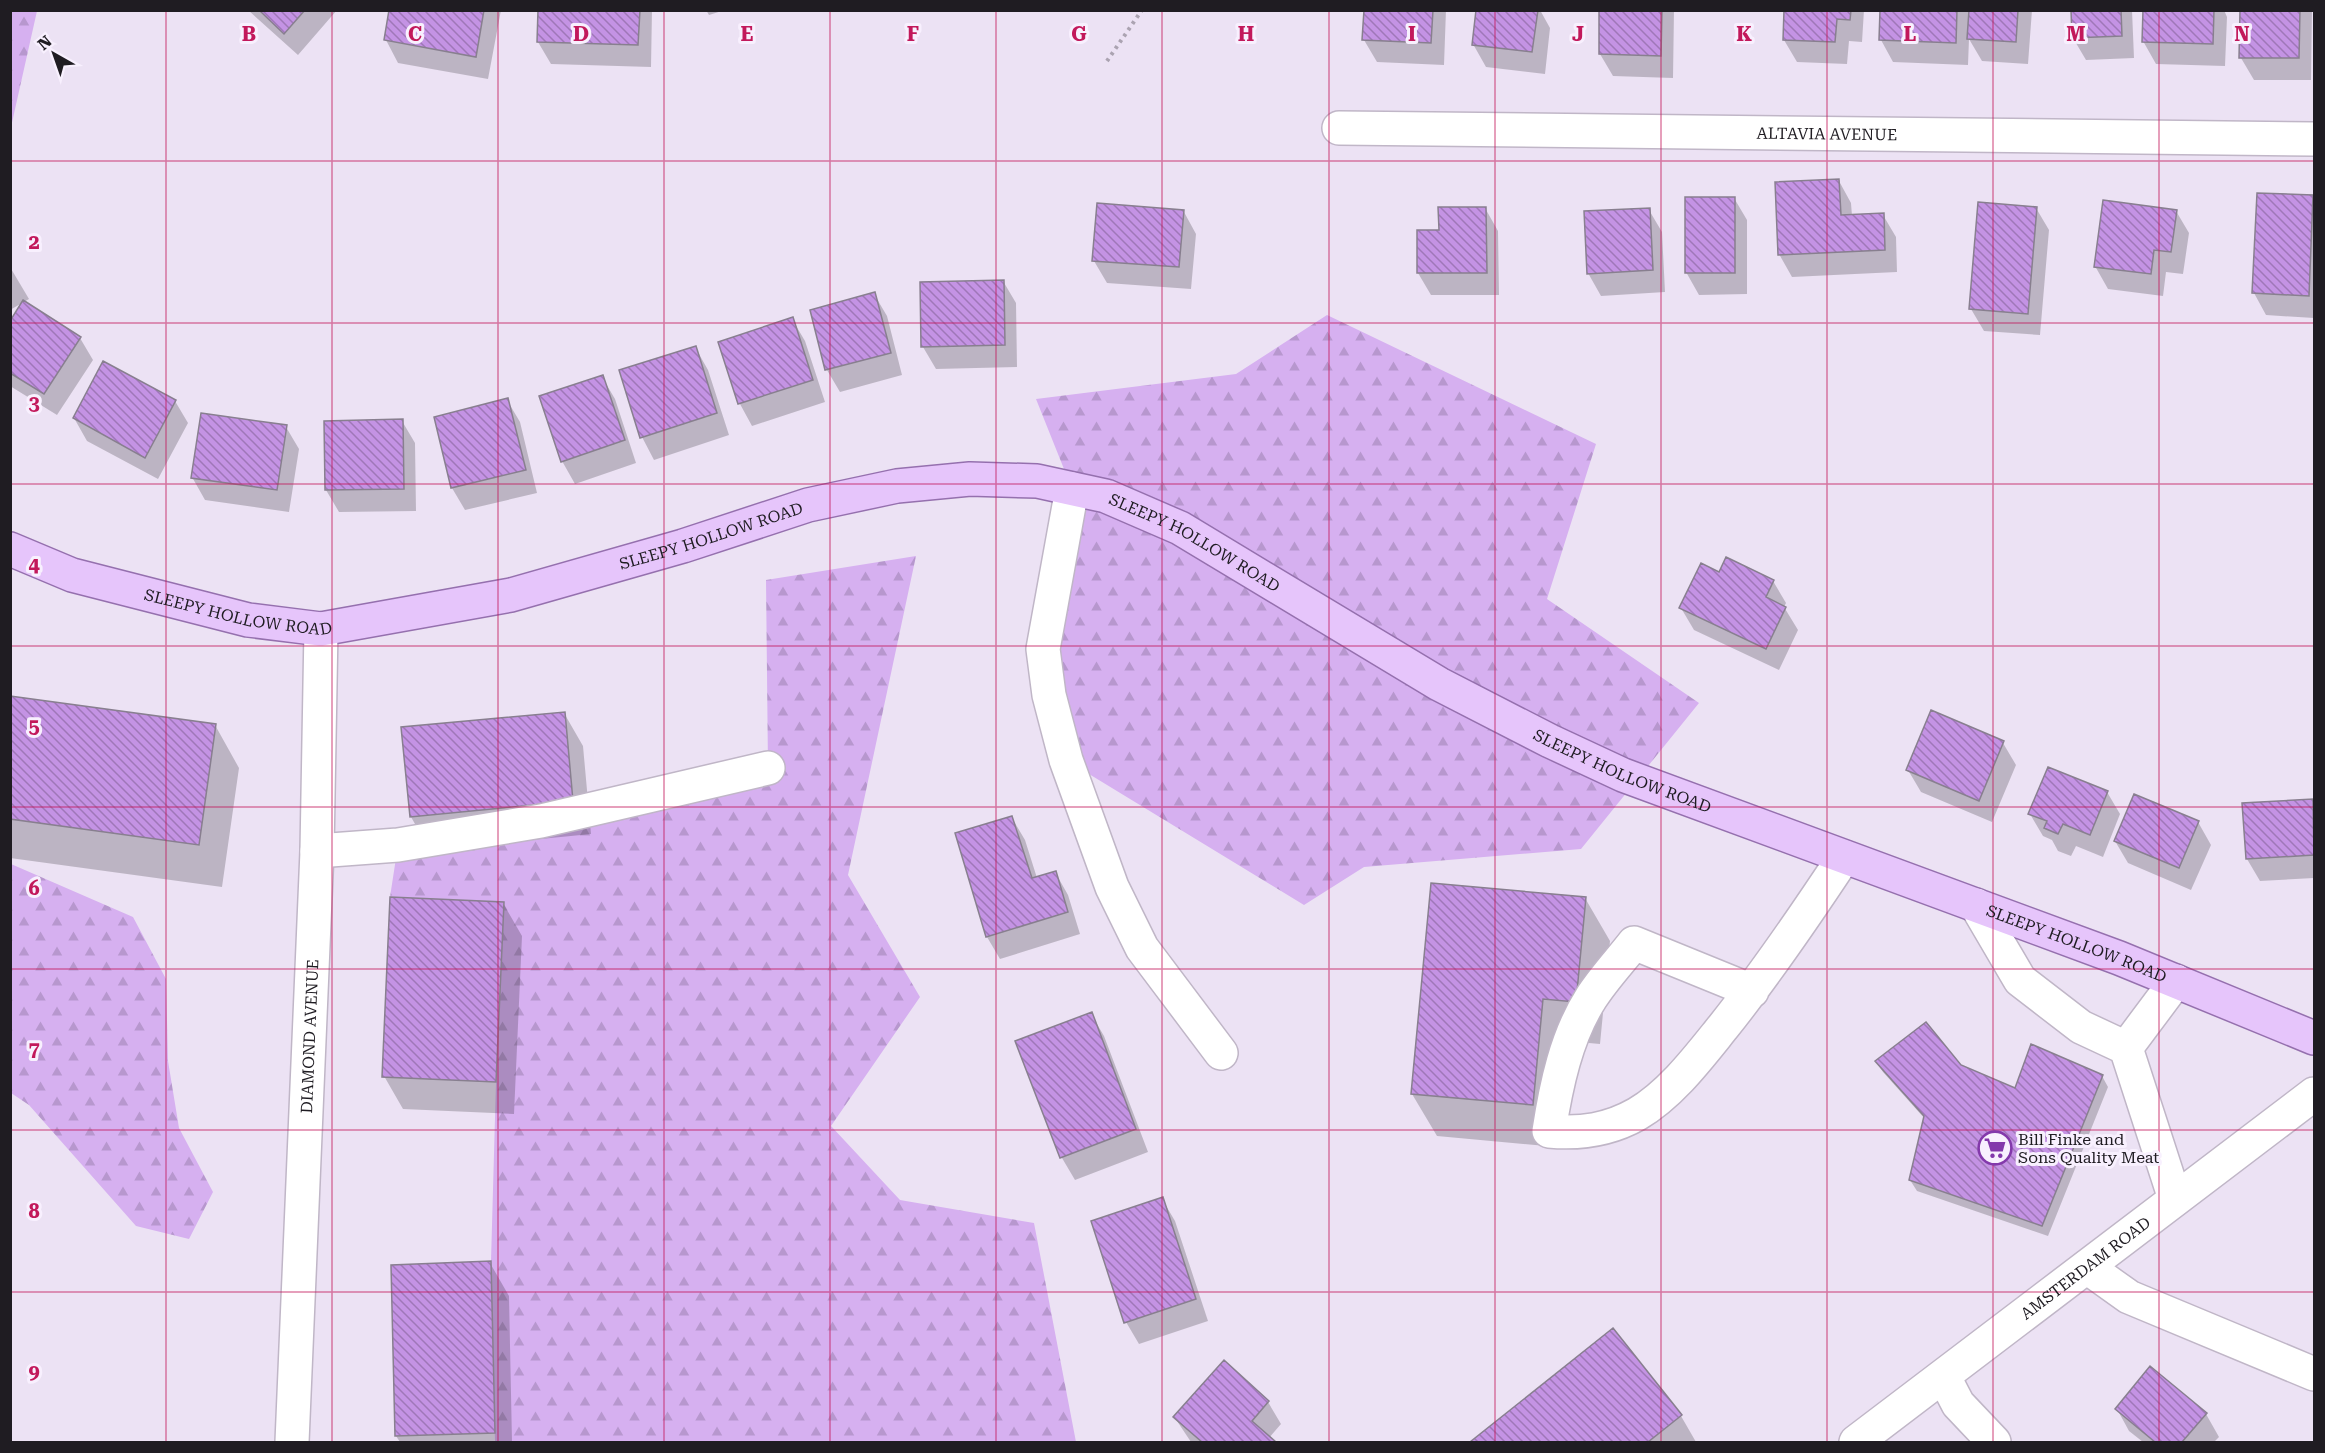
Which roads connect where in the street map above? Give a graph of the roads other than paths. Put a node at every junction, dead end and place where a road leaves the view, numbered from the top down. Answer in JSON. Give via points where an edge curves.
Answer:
{"nodes":[{"id":1,"x":1339,"y":128,"type":"dead end"},
{"id":2,"x":2314,"y":139,"type":"edge"},
{"id":3,"x":1072,"y":489,"type":"junction"},
{"id":4,"x":10,"y":549,"type":"edge"},
{"id":5,"x":321,"y":629,"type":"junction"},
{"id":6,"x":768,"y":768,"type":"dead end"},
{"id":7,"x":317,"y":851,"type":"junction"},
{"id":8,"x":1844,"y":857,"type":"junction"},
{"id":9,"x":1976,"y":905,"type":"junction"},
{"id":10,"x":2176,"y":981,"type":"junction"},
{"id":11,"x":1752,"y":991,"type":"junction"},
{"id":12,"x":2314,"y":1038,"type":"edge"},
{"id":13,"x":2126,"y":1048,"type":"junction"},
{"id":14,"x":1221,"y":1053,"type":"dead end"},
{"id":15,"x":2314,"y":1094,"type":"edge"},
{"id":16,"x":2175,"y":1199,"type":"junction"},
{"id":17,"x":2087,"y":1267,"type":"junction"},
{"id":18,"x":2314,"y":1374,"type":"edge"},
{"id":19,"x":1944,"y":1377,"type":"junction"},
{"id":20,"x":291,"y":1443,"type":"edge"},
{"id":21,"x":1856,"y":1443,"type":"edge"},
{"id":22,"x":1994,"y":1443,"type":"edge"}],
"edges":[{"from":1,"to":2,"type":"street","name":"ALTAVIA AVENUE"},
{"from":3,"to":5,"type":"main road","name":"SLEEPY HOLLOW ROAD","via":[[1036,481],[970,479],[897,486],[808,506],[511,595]]},
{"from":3,"to":8,"type":"main road","name":"SLEEPY HOLLOW ROAD","via":[[1106,496],[1180,528],[1439,684],[1623,776]]},
{"from":3,"to":14,"type":"street","via":[[1043,648],[1048,695],[1066,760],[1112,887],[1142,948]]},
{"from":4,"to":5,"type":"main road","name":"SLEEPY HOLLOW ROAD","via":[[72,575],[248,620]]},
{"from":5,"to":7,"type":"street","name":"DIAMOND AVENUE"},
{"from":6,"to":7,"type":"street","via":[[540,821],[398,845]]},
{"from":7,"to":20,"type":"street","name":"DIAMOND AVENUE"},
{"from":8,"to":9,"type":"main road","name":"SLEEPY HOLLOW ROAD"},
{"from":8,"to":11,"type":"street"},
{"from":9,"to":10,"type":"main road","name":"SLEEPY HOLLOW ROAD"},
{"from":9,"to":13,"type":"street","via":[[2020,980],[2081,1028]]},
{"from":10,"to":12,"type":"main road","name":"SLEEPY HOLLOW ROAD"},
{"from":10,"to":13,"type":"street"},
{"from":11,"to":11,"type":"street","via":[[1695,1063],[1638,1114],[1605,1128],[1575,1133],[1549,1131],[1573,1031],[1591,998],[1634,943]]},
{"from":13,"to":16,"type":"street"},
{"from":15,"to":16,"type":"street","name":"AMSTERDAM ROAD"},
{"from":16,"to":17,"type":"street","name":"AMSTERDAM ROAD"},
{"from":17,"to":18,"type":"street","via":[[2129,1297]]},
{"from":17,"to":19,"type":"street","name":"AMSTERDAM ROAD"},
{"from":19,"to":21,"type":"street","name":"AMSTERDAM ROAD"},
{"from":19,"to":22,"type":"street","via":[[1958,1404]]}]}
